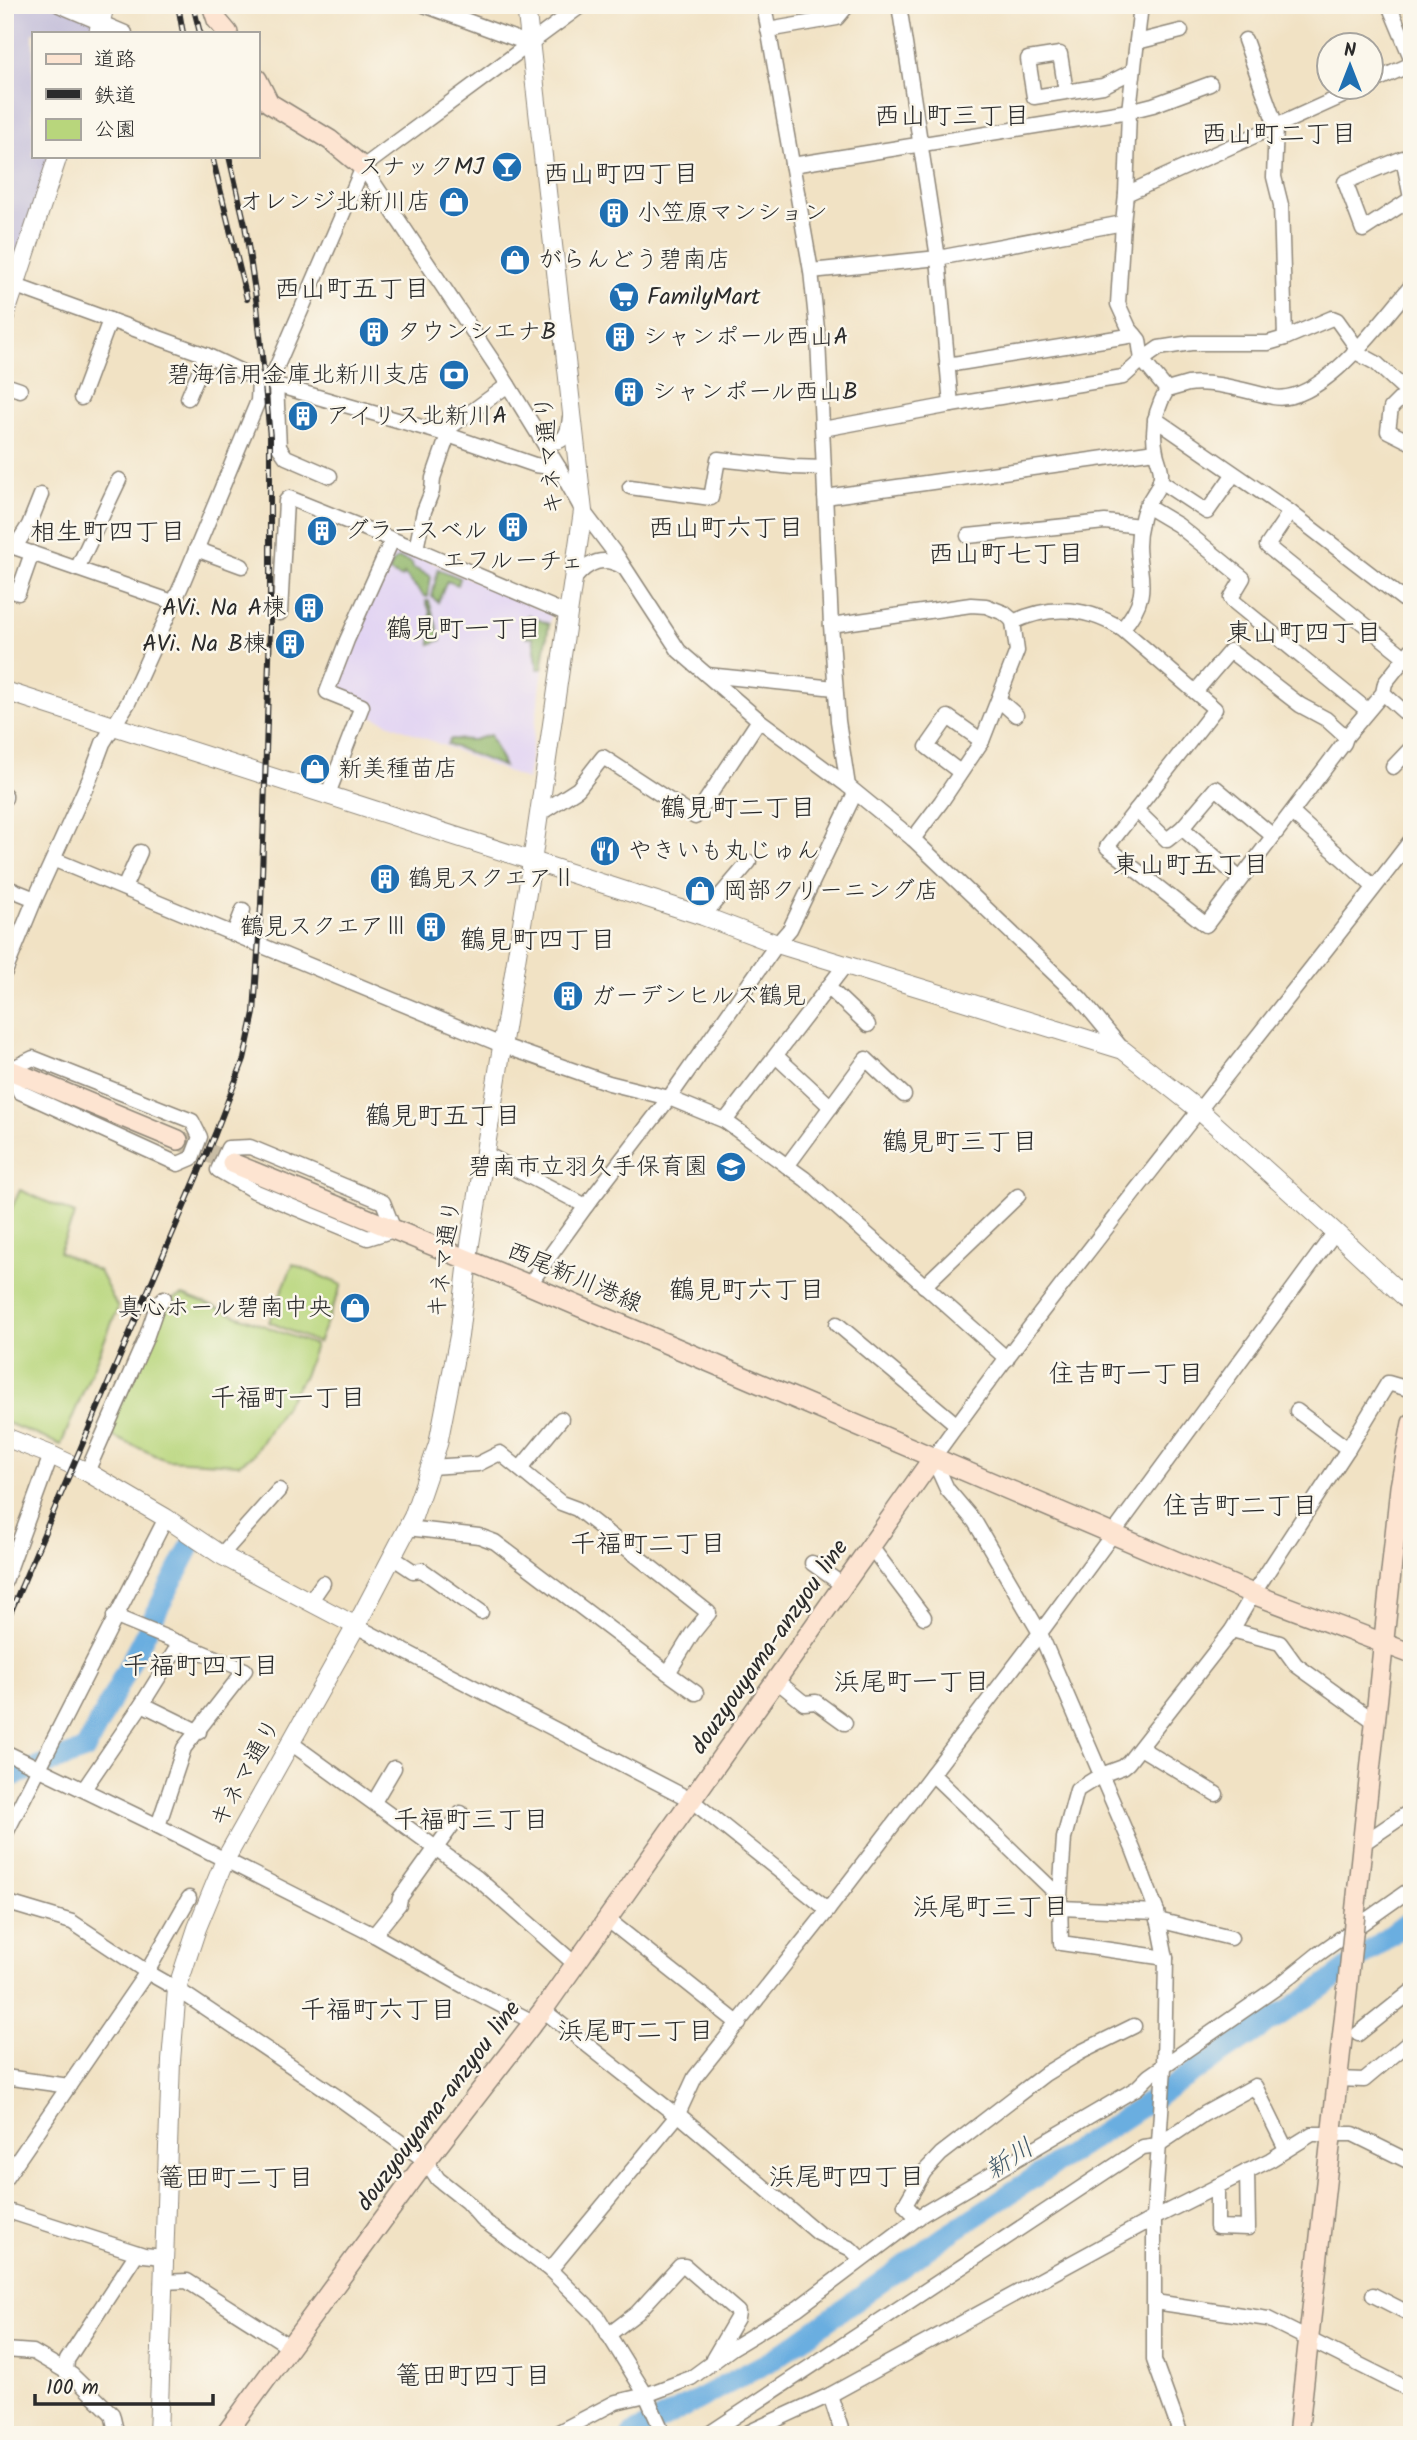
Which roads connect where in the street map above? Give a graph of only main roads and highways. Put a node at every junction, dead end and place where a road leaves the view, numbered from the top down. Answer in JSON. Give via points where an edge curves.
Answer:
{"nodes":[{"id":1,"x":212,"y":5,"type":"edge"},
{"id":2,"x":227,"y":32,"type":"edge"},
{"id":3,"x":259,"y":83,"type":"edge"},
{"id":4,"x":363,"y":167,"type":"road end"},
{"id":5,"x":7,"y":1069,"type":"edge"},
{"id":6,"x":178,"y":1140,"type":"tunnel mouth"},
{"id":7,"x":232,"y":1163,"type":"tunnel mouth"},
{"id":8,"x":1412,"y":1423,"type":"edge"},
{"id":9,"x":933,"y":1458,"type":"junction"},
{"id":10,"x":1384,"y":1643,"type":"junction"},
{"id":11,"x":1412,"y":1654,"type":"edge"},
{"id":12,"x":225,"y":2435,"type":"edge"},
{"id":13,"x":1298,"y":2435,"type":"edge"}],
"edges":[{"from":1,"to":2,"type":"main road"},
{"from":3,"to":4,"type":"main road","via":[[269,103],[330,140]]},
{"from":5,"to":6,"type":"main road"},
{"from":7,"to":9,"type":"main road","name":"西尾新川港線"},
{"from":8,"to":10,"type":"main road","via":[[1399,1487]]},
{"from":9,"to":10,"type":"main road","via":[[1253,1594]]},
{"from":9,"to":12,"type":"main road","name":"douzyouyama-anzyou line","via":[[538,2016]]},
{"from":10,"to":11,"type":"main road"},
{"from":10,"to":13,"type":"main road","bridge":true}]}
